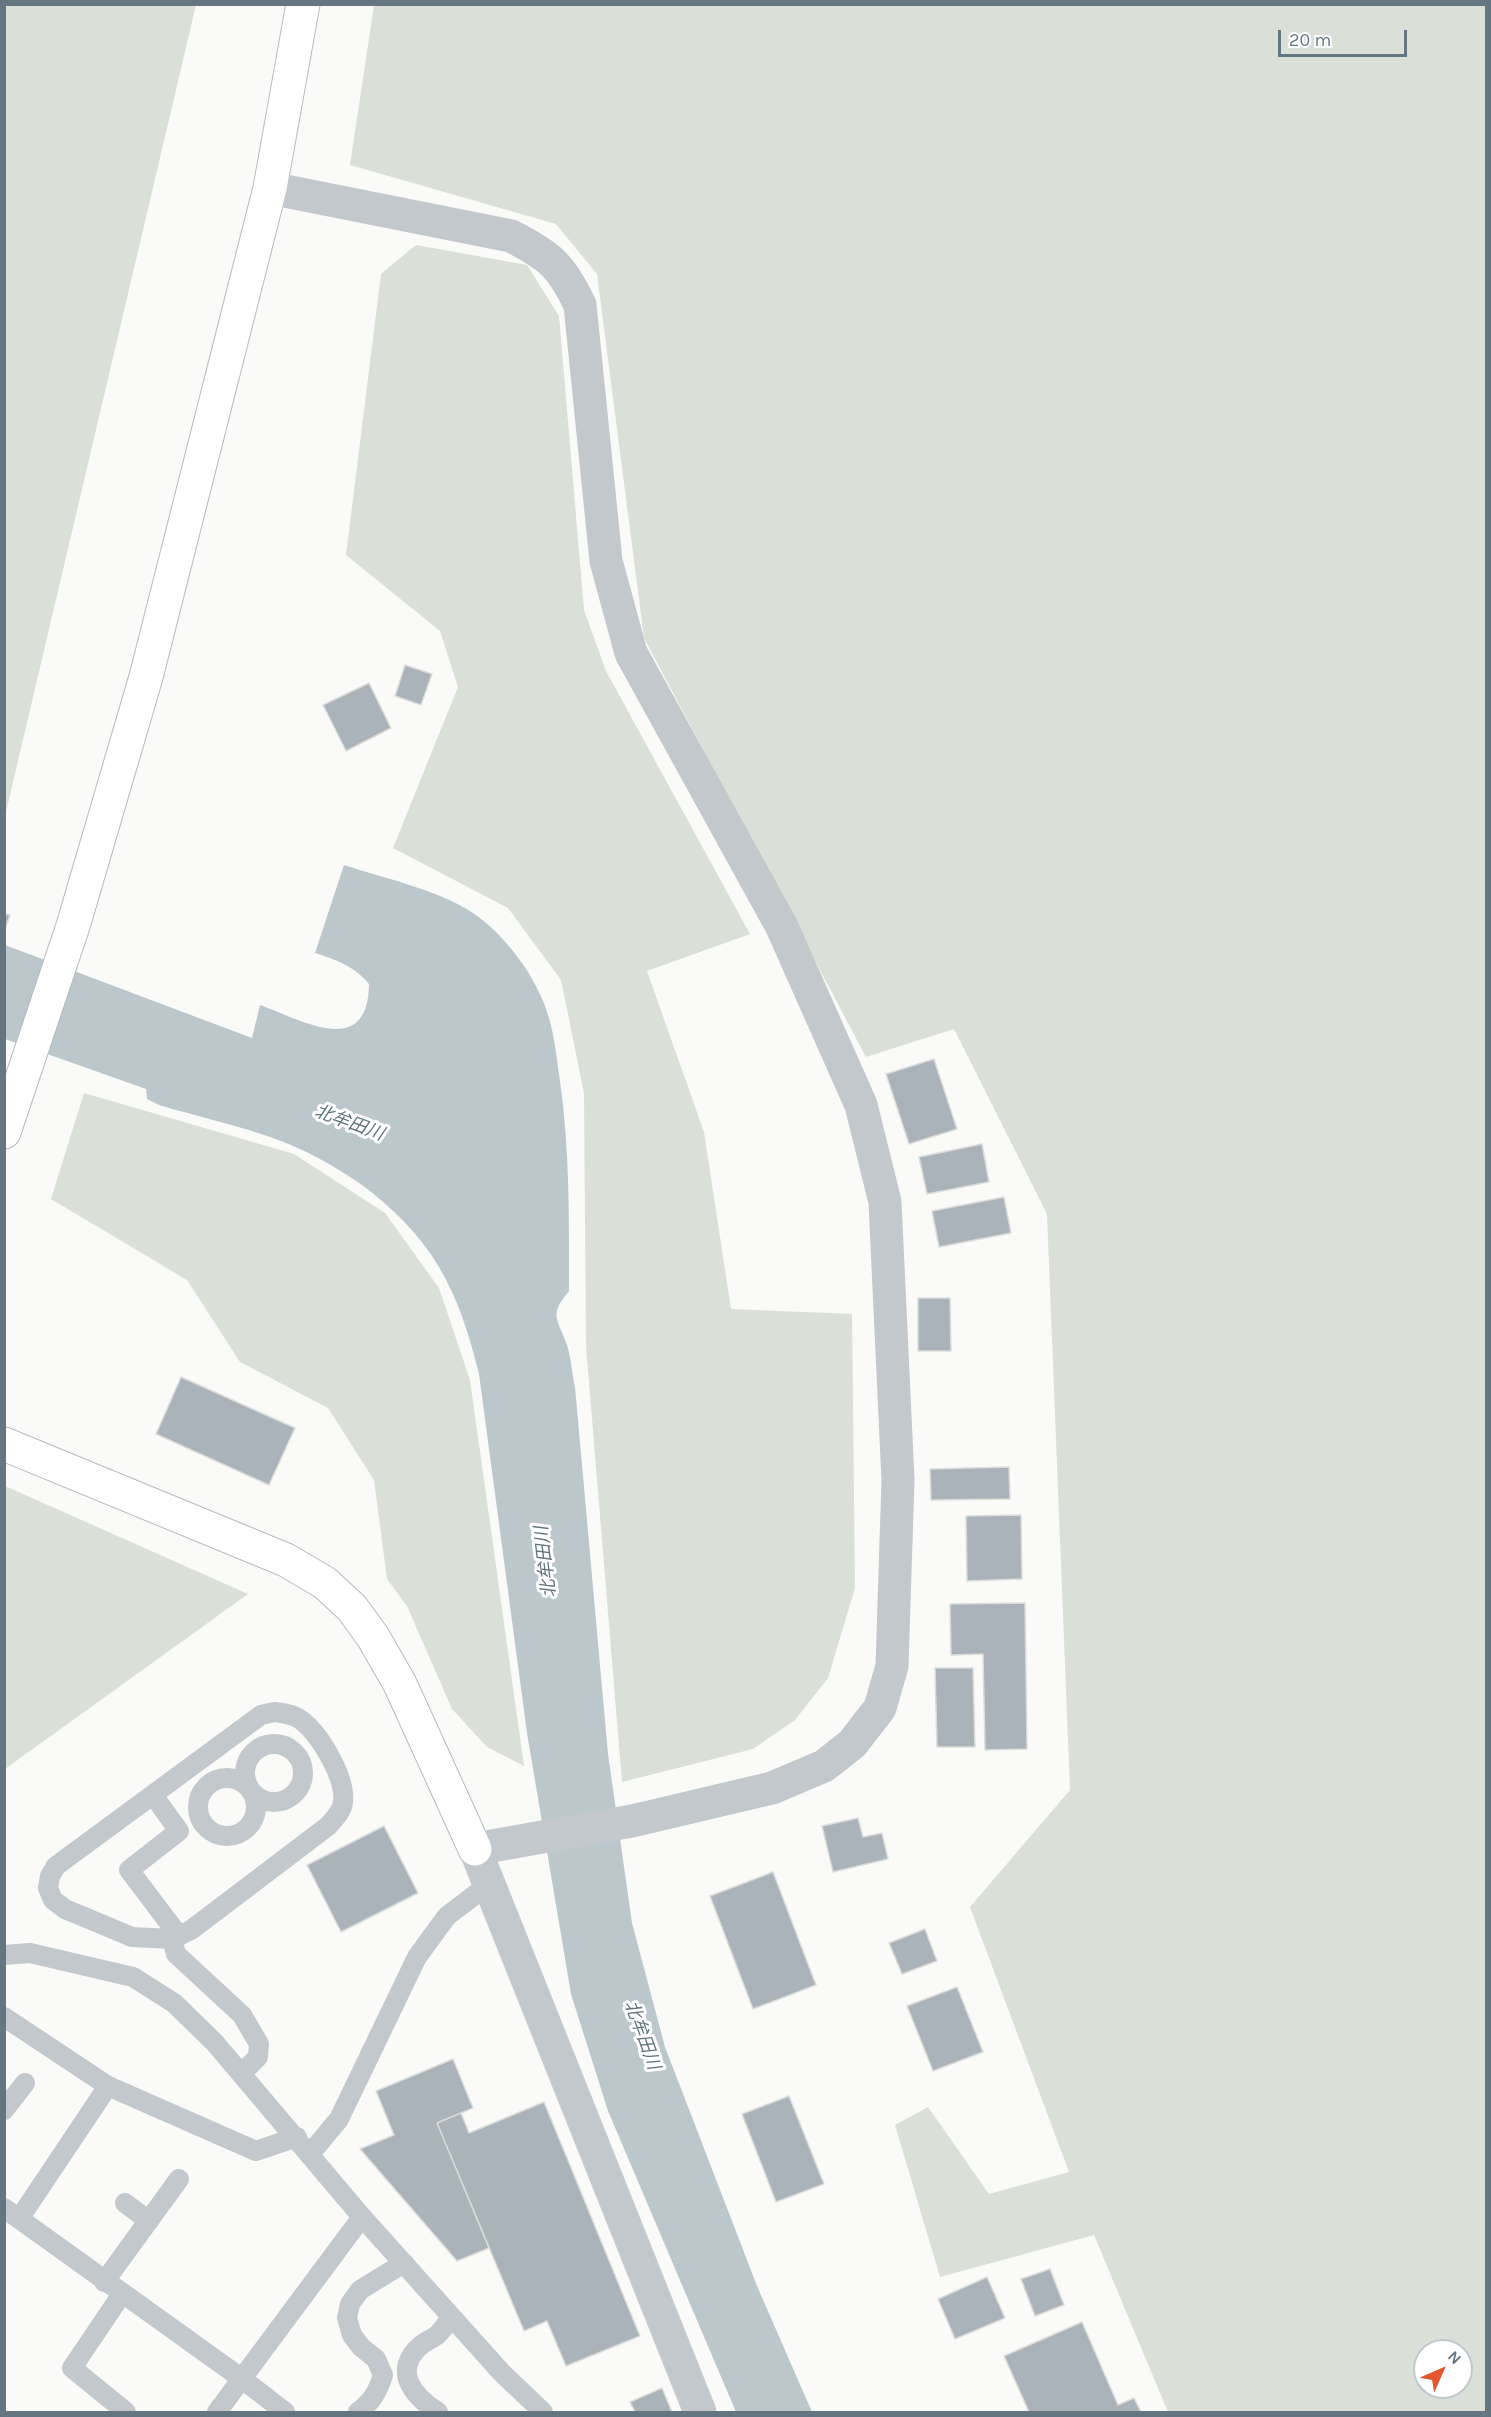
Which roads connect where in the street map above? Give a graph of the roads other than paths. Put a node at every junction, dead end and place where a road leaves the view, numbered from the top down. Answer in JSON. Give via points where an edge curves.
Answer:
{"nodes":[{"id":1,"x":303,"y":4,"type":"edge"},
{"id":2,"x":270,"y":188,"type":"junction"},
{"id":3,"x":4,"y":1132,"type":"edge"},
{"id":4,"x":4,"y":1444,"type":"edge"},
{"id":5,"x":319,"y":1741,"type":"junction"},
{"id":6,"x":299,"y":1756,"type":"junction"},
{"id":7,"x":195,"y":1764,"type":"junction"},
{"id":8,"x":210,"y":1785,"type":"junction"},
{"id":9,"x":250,"y":1790,"type":"junction"},
{"id":10,"x":153,"y":1795,"type":"junction"},
{"id":11,"x":475,"y":1849,"type":"junction"},
{"id":12,"x":488,"y":1885,"type":"junction"},
{"id":13,"x":175,"y":1937,"type":"junction"},
{"id":14,"x":4,"y":1955,"type":"edge"},
{"id":15,"x":4,"y":2017,"type":"edge"},
{"id":16,"x":242,"y":2073,"type":"junction"},
{"id":17,"x":25,"y":2083,"type":"dead end"},
{"id":18,"x":108,"y":2086,"type":"junction"},
{"id":19,"x":4,"y":2110,"type":"edge"},
{"id":20,"x":297,"y":2137,"type":"junction"},
{"id":21,"x":310,"y":2154,"type":"junction"},
{"id":22,"x":179,"y":2179,"type":"dead end"},
{"id":23,"x":125,"y":2203,"type":"dead end"},
{"id":24,"x":12,"y":2214,"type":"edge"},
{"id":25,"x":362,"y":2217,"type":"junction"},
{"id":26,"x":149,"y":2221,"type":"junction"},
{"id":27,"x":404,"y":2263,"type":"junction"},
{"id":28,"x":104,"y":2282,"type":"junction"},
{"id":29,"x":122,"y":2294,"type":"junction"},
{"id":30,"x":452,"y":2317,"type":"junction"},
{"id":31,"x":241,"y":2378,"type":"junction"},
{"id":32,"x":535,"y":2410,"type":"edge"},
{"id":33,"x":126,"y":2412,"type":"edge"},
{"id":34,"x":217,"y":2412,"type":"edge"},
{"id":35,"x":285,"y":2412,"type":"edge"},
{"id":36,"x":358,"y":2412,"type":"edge"},
{"id":37,"x":438,"y":2412,"type":"edge"},
{"id":38,"x":700,"y":2412,"type":"edge"}],
"edges":[{"from":1,"to":2,"type":"street"},
{"from":2,"to":3,"type":"street","via":[[146,677],[73,926]]},
{"from":2,"to":11,"type":"street","via":[[511,236],[544,253],[567,276],[580,305],[606,561],[631,653],[782,927],[861,1105],[885,1202],[898,1480],[892,1666],[880,1708],[852,1744],[824,1766],[772,1788],[632,1821]]},
{"from":4,"to":11,"type":"street","via":[[286,1560],[325,1583],[352,1608],[400,1684]]},
{"from":5,"to":6,"type":"lane"},
{"from":5,"to":7,"type":"lane","via":[[300,1719],[274,1712],[261,1715]]},
{"from":5,"to":13,"type":"lane","via":[[337,1770],[342,1789],[343,1803],[338,1815],[191,1930]]},
{"from":6,"to":9,"type":"lane","via":[[304,1776],[295,1794],[277,1803],[267,1802]]},
{"from":6,"to":9,"type":"lane","via":[[275,1743],[257,1749],[250,1755],[245,1773]]},
{"from":7,"to":8,"type":"lane"},
{"from":7,"to":10,"type":"lane"},
{"from":8,"to":9,"type":"lane","via":[[234,1779]]},
{"from":8,"to":9,"type":"lane","via":[[201,1796],[199,1815],[210,1831],[227,1837],[250,1825],[256,1807]]},
{"from":10,"to":13,"type":"lane","via":[[179,1831],[129,1870]]},
{"from":10,"to":13,"type":"lane","via":[[56,1866],[48,1888],[53,1900],[65,1909],[132,1937]]},
{"from":11,"to":12,"type":"street"},
{"from":12,"to":21,"type":"lane","via":[[447,1916],[417,1957],[339,2119]]},
{"from":12,"to":38,"type":"street"},
{"from":13,"to":16,"type":"lane","via":[[176,1954],[242,2015],[259,2044],[258,2057]]},
{"from":14,"to":16,"type":"lane","via":[[30,1953],[133,1977],[174,2003]]},
{"from":15,"to":18,"type":"lane"},
{"from":16,"to":20,"type":"lane"},
{"from":17,"to":19,"type":"lane"},
{"from":18,"to":20,"type":"lane","via":[[256,2151]]},
{"from":18,"to":24,"type":"lane"},
{"from":20,"to":21,"type":"lane"},
{"from":21,"to":25,"type":"lane"},
{"from":22,"to":26,"type":"lane"},
{"from":23,"to":26,"type":"lane"},
{"from":24,"to":28,"type":"lane"},
{"from":25,"to":27,"type":"lane"},
{"from":25,"to":31,"type":"lane"},
{"from":26,"to":28,"type":"lane"},
{"from":27,"to":30,"type":"lane"},
{"from":27,"to":36,"type":"lane","via":[[360,2290],[350,2304],[347,2318],[352,2335],[376,2359],[383,2375],[378,2391]]},
{"from":28,"to":29,"type":"lane"},
{"from":29,"to":31,"type":"lane"},
{"from":29,"to":33,"type":"lane","via":[[72,2368]]},
{"from":30,"to":32,"type":"lane"},
{"from":30,"to":37,"type":"lane","via":[[437,2335],[420,2346],[407,2372],[409,2386],[417,2398]]},
{"from":31,"to":34,"type":"lane"},
{"from":31,"to":35,"type":"lane"}]}
